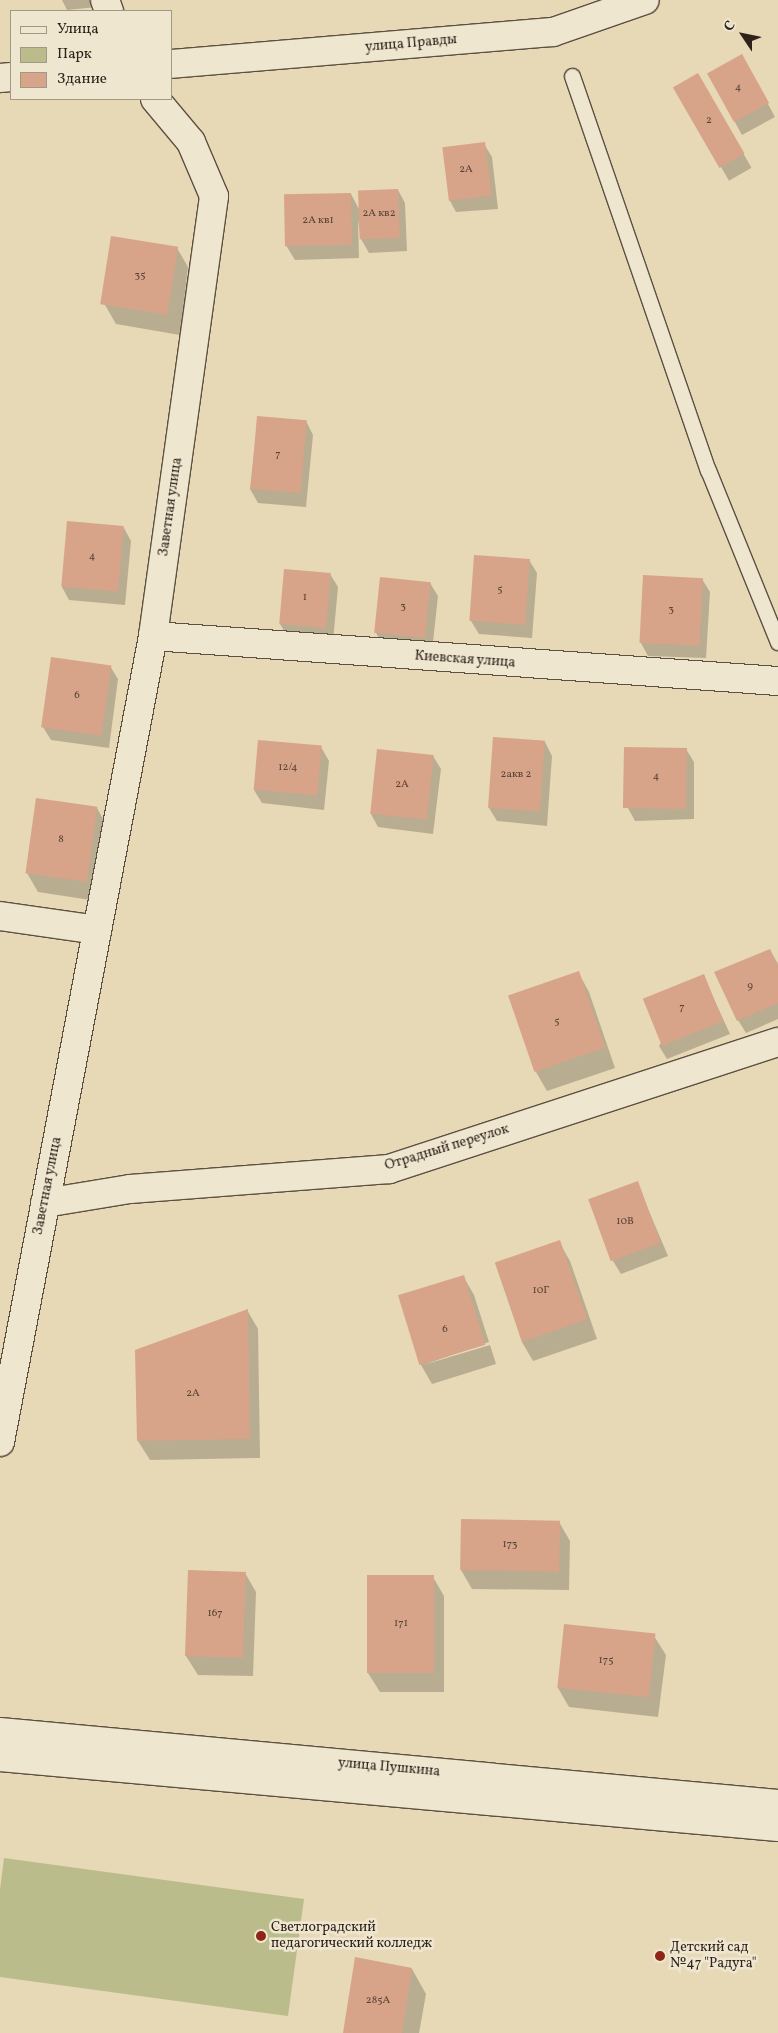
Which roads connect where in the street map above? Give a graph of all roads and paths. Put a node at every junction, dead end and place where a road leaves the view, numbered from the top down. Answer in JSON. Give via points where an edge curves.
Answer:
{"nodes":[{"id":1,"x":637,"y":2,"type":"edge"},
{"id":2,"x":172,"y":64,"type":"edge"},
{"id":3,"x":572,"y":76,"type":"dead end"},
{"id":4,"x":156,"y":100,"type":"edge"},
{"id":5,"x":153,"y":636,"type":"junction"},
{"id":6,"x":778,"y":642,"type":"edge"},
{"id":7,"x":778,"y":681,"type":"edge"},
{"id":8,"x":0,"y":916,"type":"edge"},
{"id":9,"x":97,"y":930,"type":"junction"},
{"id":10,"x":778,"y":1042,"type":"edge"},
{"id":11,"x":45,"y":1203,"type":"junction"},
{"id":12,"x":0,"y":1442,"type":"edge"},
{"id":13,"x":0,"y":1732,"type":"edge"},
{"id":14,"x":0,"y":1757,"type":"edge"},
{"id":15,"x":778,"y":1804,"type":"edge"},
{"id":16,"x":778,"y":1827,"type":"edge"}],
"edges":[{"from":1,"to":2,"type":"street","name":"улица Правды","via":[[553,32]]},
{"from":3,"to":6,"type":"lane","via":[[708,470]]},
{"from":4,"to":5,"type":"street","name":"Заветная улица","via":[[191,142],[214,196]]},
{"from":5,"to":7,"type":"street","name":"Киевская улица"},
{"from":5,"to":9,"type":"street","name":"Заветная улица"},
{"from":8,"to":9,"type":"street"},
{"from":9,"to":11,"type":"street","name":"Заветная улица"},
{"from":10,"to":11,"type":"street","name":"Отрадный переулок","via":[[389,1169],[130,1189]]},
{"from":11,"to":12,"type":"street","name":"Заветная улица"},
{"from":13,"to":15,"type":"street","name":"улица Пушкина"},
{"from":14,"to":16,"type":"street"}]}
